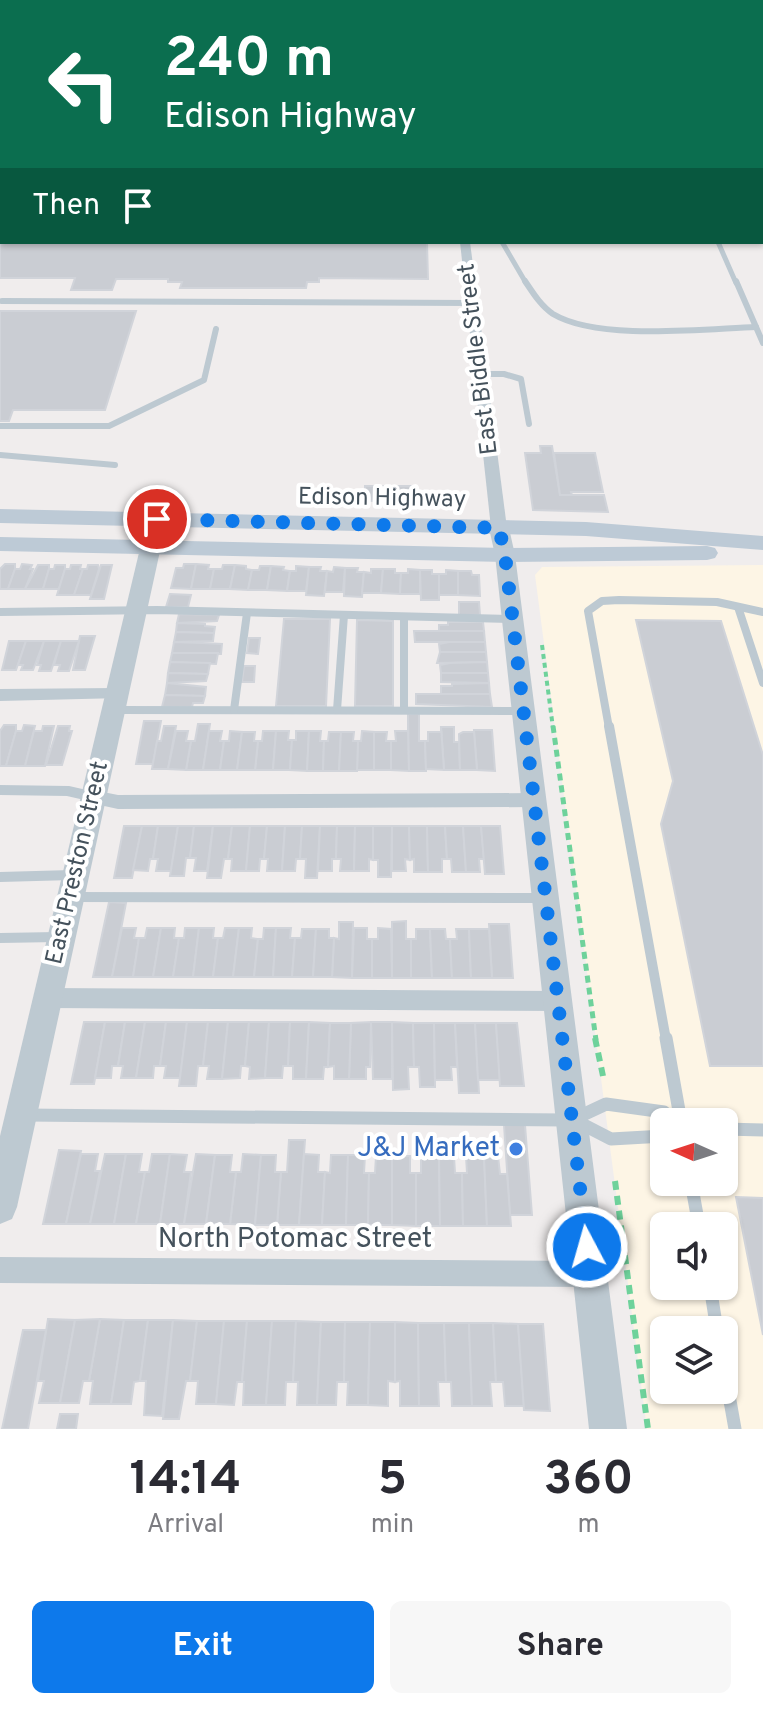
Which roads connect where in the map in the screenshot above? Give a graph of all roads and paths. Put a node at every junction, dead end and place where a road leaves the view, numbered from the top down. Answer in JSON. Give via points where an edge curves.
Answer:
{"nodes":[{"id":1,"x":753,"y":0,"type":"edge"},
{"id":2,"x":763,"y":0,"type":"edge"},
{"id":3,"x":465,"y":244,"type":"edge"},
{"id":4,"x":503,"y":244,"type":"edge"},
{"id":5,"x":719,"y":244,"type":"edge"},
{"id":6,"x":2,"y":301,"type":"edge"},
{"id":7,"x":471,"y":303,"type":"junction"},
{"id":8,"x":756,"y":327,"type":"junction"},
{"id":9,"x":216,"y":329,"type":"dead end"},
{"id":10,"x":763,"y":343,"type":"edge"},
{"id":11,"x":481,"y":374,"type":"junction"},
{"id":12,"x":529,"y":424,"type":"dead end"},
{"id":13,"x":0,"y":426,"type":"edge"},
{"id":14,"x":0,"y":455,"type":"edge"},
{"id":15,"x":115,"y":465,"type":"dead end"},
{"id":16,"x":0,"y":516,"type":"edge"},
{"id":17,"x":157,"y":519,"type":"junction"},
{"id":18,"x":502,"y":542,"type":"junction"},
{"id":19,"x":763,"y":543,"type":"edge"},
{"id":20,"x":0,"y":544,"type":"edge"},
{"id":21,"x":149,"y":547,"type":"junction"},
{"id":22,"x":763,"y":552,"type":"edge"},
{"id":23,"x":738,"y":607,"type":"junction"},
{"id":24,"x":0,"y":612,"type":"edge"},
{"id":25,"x":134,"y":612,"type":"junction"},
{"id":26,"x":763,"y":612,"type":"edge"},
{"id":27,"x":247,"y":613,"type":"junction"},
{"id":28,"x":344,"y":615,"type":"junction"},
{"id":29,"x":404,"y":617,"type":"junction"},
{"id":30,"x":513,"y":619,"type":"junction"},
{"id":31,"x":542,"y":645,"type":"dead end"},
{"id":32,"x":763,"y":683,"type":"edge"},
{"id":33,"x":0,"y":695,"type":"edge"},
{"id":34,"x":114,"y":702,"type":"junction"},
{"id":35,"x":404,"y":709,"type":"junction"},
{"id":36,"x":234,"y":710,"type":"junction"},
{"id":37,"x":337,"y":710,"type":"junction"},
{"id":38,"x":525,"y":711,"type":"junction"},
{"id":39,"x":0,"y":790,"type":"edge"},
{"id":40,"x":93,"y":797,"type":"junction"},
{"id":41,"x":556,"y":801,"type":"junction"},
{"id":42,"x":0,"y":877,"type":"edge"},
{"id":43,"x":73,"y":886,"type":"junction"},
{"id":44,"x":548,"y":898,"type":"junction"},
{"id":45,"x":62,"y":937,"type":"junction"},
{"id":46,"x":0,"y":938,"type":"edge"},
{"id":47,"x":577,"y":989,"type":"junction"},
{"id":48,"x":48,"y":998,"type":"junction"},
{"id":49,"x":603,"y":1076,"type":"dead end"},
{"id":50,"x":676,"y":1108,"type":"edge"},
{"id":51,"x":650,"y":1110,"type":"edge"},
{"id":52,"x":22,"y":1115,"type":"junction"},
{"id":53,"x":573,"y":1120,"type":"junction"},
{"id":54,"x":738,"y":1129,"type":"edge"},
{"id":55,"x":763,"y":1130,"type":"edge"},
{"id":56,"x":650,"y":1137,"type":"edge"},
{"id":57,"x":615,"y":1181,"type":"dead end"},
{"id":58,"x":0,"y":1207,"type":"edge"},
{"id":59,"x":0,"y":1270,"type":"edge"},
{"id":60,"x":590,"y":1274,"type":"junction"},
{"id":61,"x":731,"y":1404,"type":"edge"},
{"id":62,"x":608,"y":1429,"type":"edge"},
{"id":63,"x":648,"y":1429,"type":"edge"},
{"id":64,"x":735,"y":1429,"type":"edge"}],
"edges":[{"from":1,"to":2,"type":"lane"},
{"from":3,"to":7,"type":"street","name":"East Biddle Street"},
{"from":4,"to":8,"type":"lane","via":[[510,262],[552,312],[578,325]]},
{"from":5,"to":8,"type":"lane"},
{"from":6,"to":7,"type":"lane"},
{"from":7,"to":11,"type":"street","name":"East Biddle Street"},
{"from":8,"to":10,"type":"lane"},
{"from":9,"to":13,"type":"lane","via":[[204,380],[142,412],[109,426]]},
{"from":11,"to":12,"type":"lane","via":[[521,379]]},
{"from":11,"to":18,"type":"street","name":"East Biddle Street"},
{"from":14,"to":15,"type":"lane"},
{"from":16,"to":17,"type":"main road","name":"Edison Highway"},
{"from":17,"to":18,"type":"main road","name":"Edison Highway"},
{"from":17,"to":21,"type":"street","name":"East Preston Street"},
{"from":18,"to":19,"type":"main road","name":"Edison Highway","via":[[586,529]]},
{"from":18,"to":21,"type":"main road","name":"Edison Highway"},
{"from":18,"to":22,"type":"main road","name":"Edison Highway"},
{"from":18,"to":30,"type":"street","name":"East Biddle Street"},
{"from":20,"to":21,"type":"main road","name":"Edison Highway"},
{"from":21,"to":25,"type":"street","name":"East Preston Street"},
{"from":23,"to":26,"type":"lane"},
{"from":23,"to":32,"type":"lane"},
{"from":23,"to":50,"type":"lane","via":[[619,600],[602,601],[588,611]]},
{"from":24,"to":25,"type":"lane"},
{"from":25,"to":27,"type":"lane"},
{"from":25,"to":34,"type":"street","name":"East Preston Street"},
{"from":27,"to":28,"type":"lane"},
{"from":27,"to":36,"type":"lane"},
{"from":28,"to":29,"type":"lane"},
{"from":28,"to":37,"type":"lane"},
{"from":29,"to":30,"type":"lane"},
{"from":29,"to":35,"type":"lane"},
{"from":30,"to":38,"type":"street","name":"East Biddle Street"},
{"from":31,"to":41,"type":"path"},
{"from":33,"to":34,"type":"street"},
{"from":34,"to":36,"type":"lane"},
{"from":34,"to":40,"type":"street","name":"East Preston Street"},
{"from":35,"to":37,"type":"lane"},
{"from":35,"to":38,"type":"lane"},
{"from":36,"to":37,"type":"lane"},
{"from":38,"to":41,"type":"street","name":"East Biddle Street"},
{"from":39,"to":40,"type":"lane","via":[[68,791]]},
{"from":40,"to":41,"type":"street","via":[[118,802]]},
{"from":40,"to":43,"type":"street","name":"East Preston Street"},
{"from":41,"to":44,"type":"street","name":"East Biddle Street"},
{"from":41,"to":47,"type":"path"},
{"from":42,"to":43,"type":"lane"},
{"from":43,"to":44,"type":"lane"},
{"from":43,"to":45,"type":"street","name":"East Preston Street"},
{"from":44,"to":47,"type":"street","name":"East Biddle Street"},
{"from":45,"to":46,"type":"lane"},
{"from":45,"to":48,"type":"street","name":"East Preston Street"},
{"from":47,"to":48,"type":"street"},
{"from":47,"to":49,"type":"path","via":[[590,1018]]},
{"from":47,"to":53,"type":"street","name":"East Biddle Street"},
{"from":48,"to":52,"type":"street","name":"East Preston Street"},
{"from":51,"to":53,"type":"lane","via":[[606,1104]]},
{"from":52,"to":53,"type":"lane"},
{"from":52,"to":58,"type":"street","name":"East Preston Street"},
{"from":53,"to":56,"type":"lane","via":[[611,1139]]},
{"from":53,"to":60,"type":"street","name":"East Biddle Street"},
{"from":54,"to":55,"type":"lane"},
{"from":57,"to":63,"type":"path"},
{"from":59,"to":60,"type":"street","name":"North Potomac Street"},
{"from":60,"to":62,"type":"street","name":"East Biddle Street"},
{"from":61,"to":64,"type":"lane"}]}
